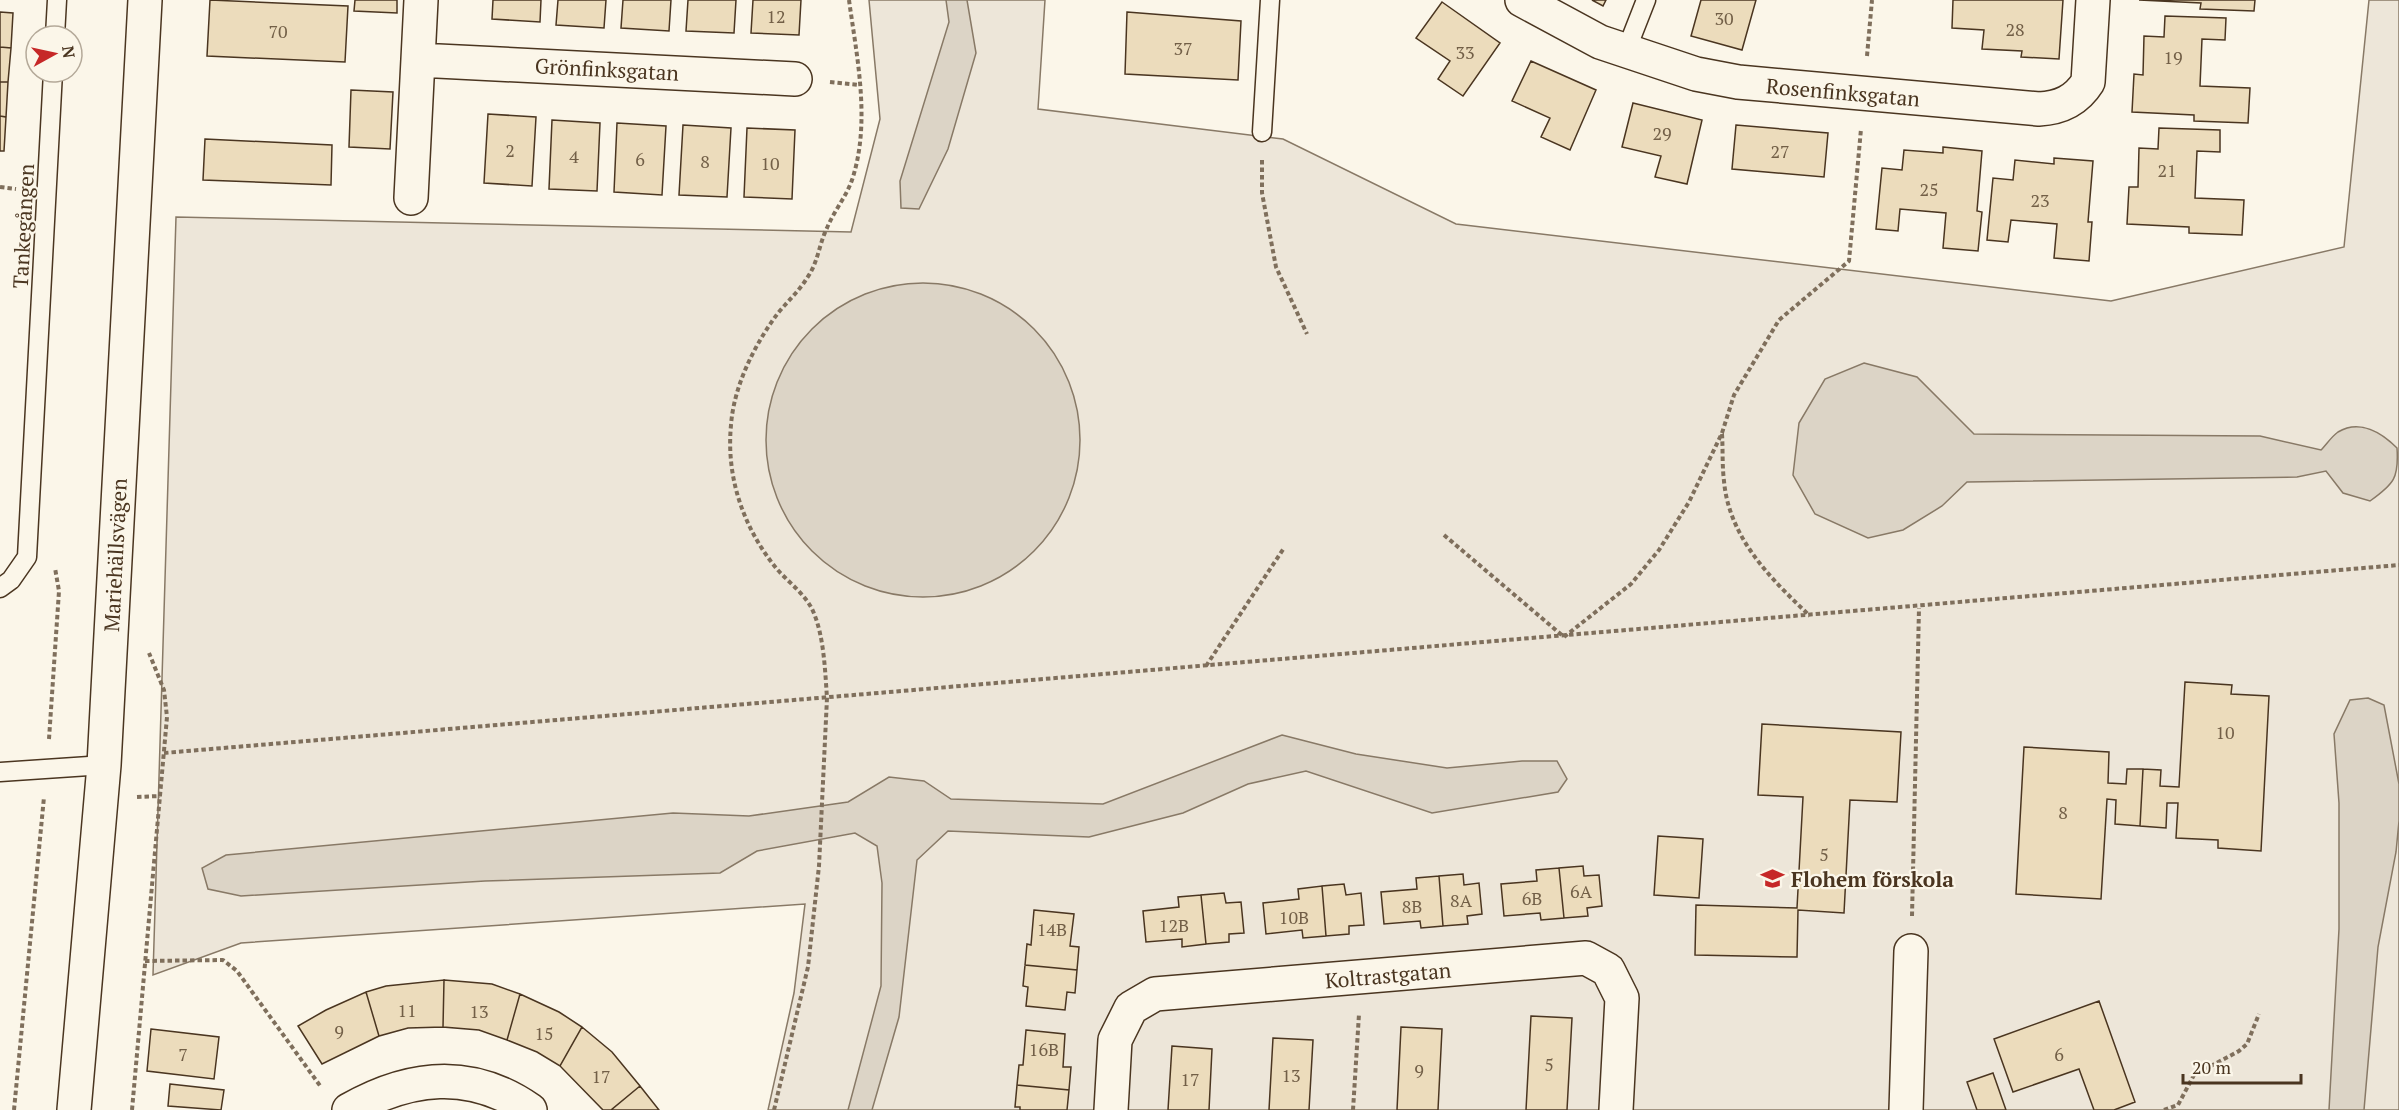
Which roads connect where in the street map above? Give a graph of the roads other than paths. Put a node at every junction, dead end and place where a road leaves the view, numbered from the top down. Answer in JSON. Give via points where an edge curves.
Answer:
{"nodes":[{"id":1,"x":57,"y":0,"type":"edge"},
{"id":2,"x":145,"y":0,"type":"edge"},
{"id":3,"x":421,"y":0,"type":"edge"},
{"id":4,"x":1270,"y":0,"type":"edge"},
{"id":5,"x":1522,"y":0,"type":"edge"},
{"id":6,"x":1646,"y":0,"type":"edge"},
{"id":7,"x":2093,"y":0,"type":"edge"},
{"id":8,"x":56,"y":24,"type":"edge"},
{"id":9,"x":1626,"y":51,"type":"junction"},
{"id":10,"x":418,"y":60,"type":"junction"},
{"id":11,"x":795,"y":79,"type":"dead end"},
{"id":12,"x":52,"y":84,"type":"edge"},
{"id":13,"x":1262,"y":132,"type":"road end"},
{"id":14,"x":411,"y":198,"type":"dead end"},
{"id":15,"x":0,"y":588,"type":"edge"},
{"id":16,"x":104,"y":765,"type":"junction"},
{"id":17,"x":0,"y":772,"type":"edge"},
{"id":18,"x":1911,"y":951,"type":"road end"},
{"id":19,"x":336,"y":1101,"type":"edge"},
{"id":20,"x":74,"y":1110,"type":"edge"},
{"id":21,"x":530,"y":1110,"type":"edge"},
{"id":22,"x":1111,"y":1110,"type":"edge"},
{"id":23,"x":1616,"y":1110,"type":"edge"},
{"id":24,"x":1906,"y":1110,"type":"edge"}],
"edges":[{"from":1,"to":8,"type":"lane"},
{"from":2,"to":16,"type":"street","name":"Mariehällsvägen"},
{"from":3,"to":10,"type":"street"},
{"from":4,"to":13,"type":"lane"},
{"from":5,"to":9,"type":"street","name":"Rosenfinksgatan","via":[[1600,42]]},
{"from":6,"to":9,"type":"lane"},
{"from":7,"to":9,"type":"street","name":"Rosenfinksgatan","via":[[2088,82],[2081,94],[2054,109],[1738,82],[1696,74]]},
{"from":10,"to":11,"type":"street","name":"Grönfinksgatan"},
{"from":10,"to":14,"type":"street"},
{"from":12,"to":15,"type":"lane","name":"Tankegången","via":[[27,557],[12,580]]},
{"from":16,"to":17,"type":"lane"},
{"from":16,"to":20,"type":"street","name":"Mariehällsvägen"},
{"from":18,"to":24,"type":"street"},
{"from":19,"to":21,"type":"street","via":[[432,1081],[490,1090]]},
{"from":22,"to":23,"type":"street","name":"Koltrastgatan","via":[[1115,1041],[1131,1008],[1155,994],[1586,958],[1608,970],[1622,998]]}]}
